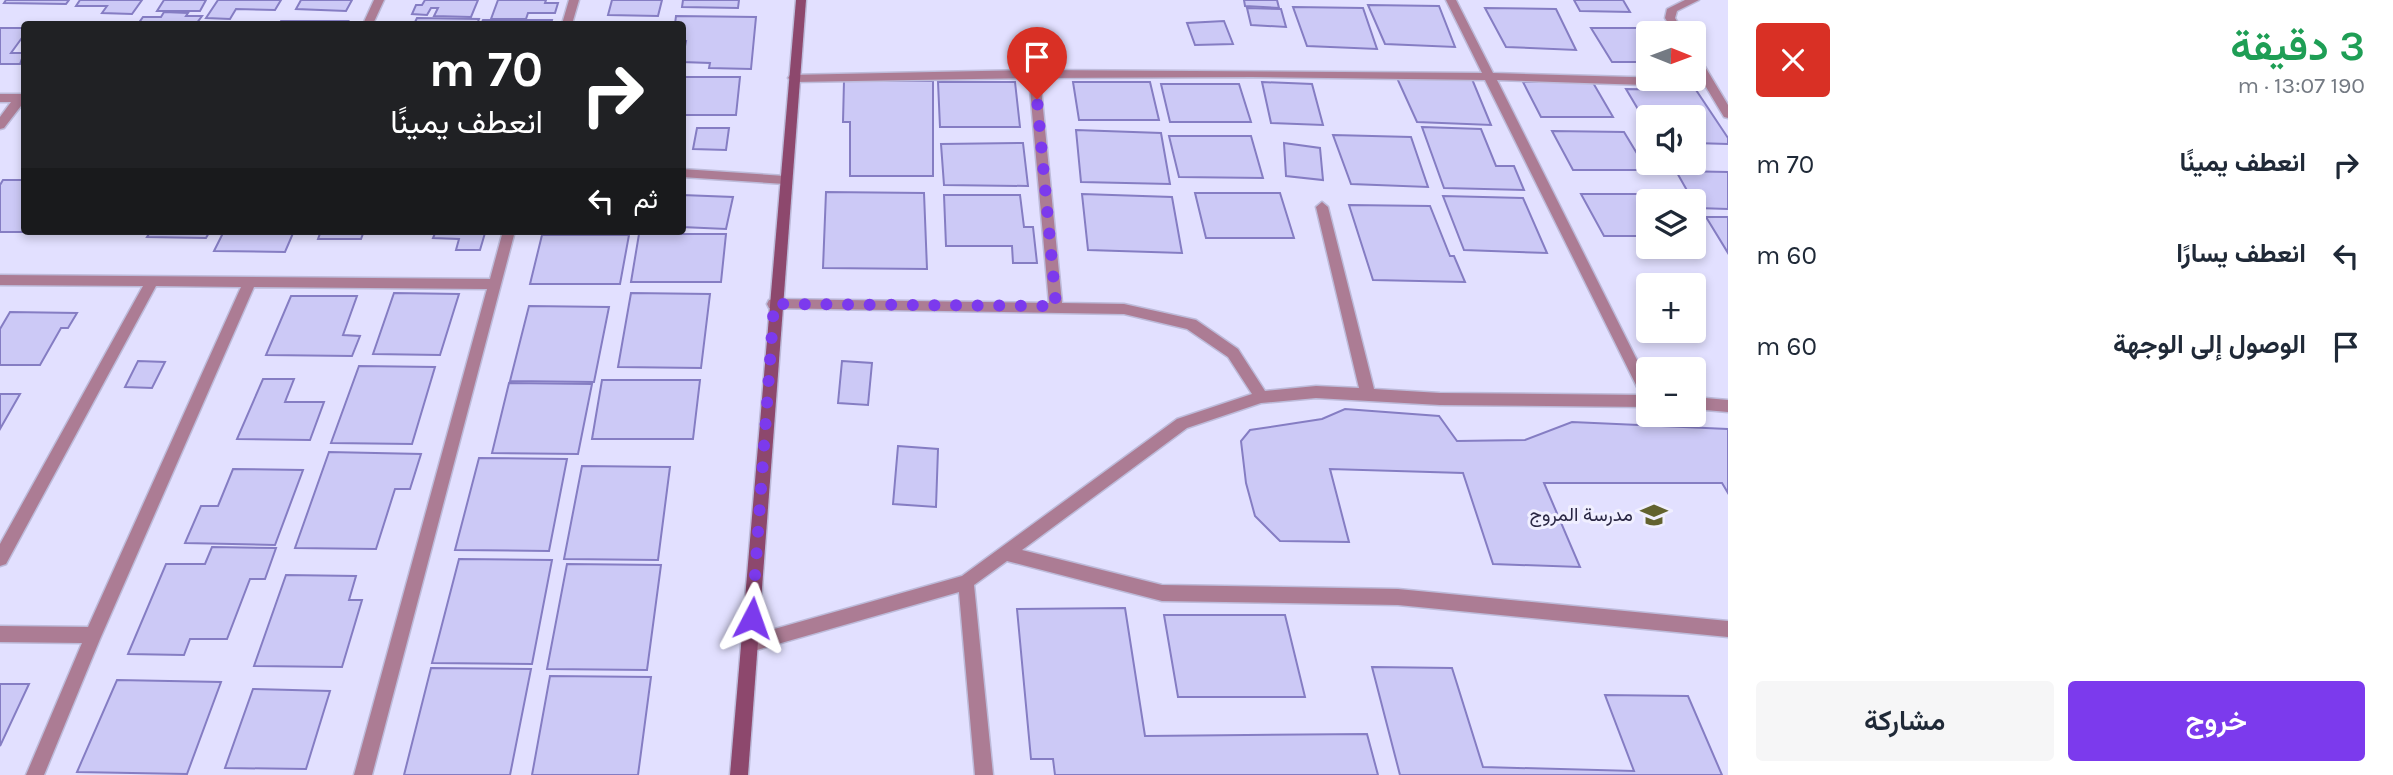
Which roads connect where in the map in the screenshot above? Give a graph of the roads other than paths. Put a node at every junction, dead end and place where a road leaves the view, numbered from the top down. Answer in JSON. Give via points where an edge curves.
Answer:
{"nodes":[{"id":1,"x":379,"y":0,"type":"edge"},
{"id":2,"x":574,"y":0,"type":"edge"},
{"id":3,"x":801,"y":0,"type":"edge"},
{"id":4,"x":1451,"y":0,"type":"edge"},
{"id":5,"x":1694,"y":0,"type":"edge"},
{"id":6,"x":369,"y":21,"type":"edge"},
{"id":7,"x":568,"y":21,"type":"edge"},
{"id":8,"x":1672,"y":21,"type":"edge"},
{"id":9,"x":1034,"y":74,"type":"junction"},
{"id":10,"x":1490,"y":74,"type":"junction"},
{"id":11,"x":794,"y":78,"type":"junction"},
{"id":12,"x":1706,"y":78,"type":"edge"},
{"id":13,"x":1709,"y":83,"type":"junction"},
{"id":14,"x":0,"y":98,"type":"edge"},
{"id":15,"x":21,"y":98,"type":"edge"},
{"id":16,"x":21,"y":99,"type":"edge"},
{"id":17,"x":1728,"y":114,"type":"edge"},
{"id":18,"x":0,"y":125,"type":"edge"},
{"id":19,"x":686,"y":173,"type":"edge"},
{"id":20,"x":785,"y":180,"type":"junction"},
{"id":21,"x":1322,"y":207,"type":"dead end"},
{"id":22,"x":508,"y":235,"type":"edge"},
{"id":23,"x":0,"y":280,"type":"edge"},
{"id":24,"x":151,"y":283,"type":"junction"},
{"id":25,"x":249,"y":283,"type":"junction"},
{"id":26,"x":495,"y":284,"type":"junction"},
{"id":27,"x":774,"y":304,"type":"junction"},
{"id":28,"x":1056,"y":306,"type":"junction"},
{"id":29,"x":1636,"y":371,"type":"edge"},
{"id":30,"x":1368,"y":394,"type":"junction"},
{"id":31,"x":1261,"y":397,"type":"junction"},
{"id":32,"x":1636,"y":401,"type":"edge"},
{"id":33,"x":1706,"y":403,"type":"edge"},
{"id":34,"x":1728,"y":406,"type":"edge"},
{"id":35,"x":1005,"y":553,"type":"junction"},
{"id":36,"x":0,"y":559,"type":"edge"},
{"id":37,"x":966,"y":582,"type":"junction"},
{"id":38,"x":1728,"y":629,"type":"edge"},
{"id":39,"x":0,"y":634,"type":"edge"},
{"id":40,"x":93,"y":635,"type":"junction"},
{"id":41,"x":750,"y":644,"type":"junction"},
{"id":42,"x":35,"y":775,"type":"edge"},
{"id":43,"x":363,"y":775,"type":"edge"},
{"id":44,"x":738,"y":775,"type":"edge"},
{"id":45,"x":984,"y":775,"type":"edge"}],
"edges":[{"from":1,"to":6,"type":"street"},
{"from":2,"to":7,"type":"street"},
{"from":3,"to":11,"type":"main road"},
{"from":4,"to":10,"type":"street"},
{"from":5,"to":8,"type":"street","via":[[1672,9]]},
{"from":9,"to":10,"type":"street"},
{"from":9,"to":11,"type":"street"},
{"from":9,"to":28,"type":"street"},
{"from":10,"to":13,"type":"street"},
{"from":10,"to":29,"type":"street"},
{"from":11,"to":20,"type":"main road"},
{"from":12,"to":13,"type":"street"},
{"from":13,"to":17,"type":"street"},
{"from":14,"to":15,"type":"street"},
{"from":16,"to":18,"type":"street"},
{"from":19,"to":20,"type":"street"},
{"from":20,"to":27,"type":"main road"},
{"from":21,"to":30,"type":"street"},
{"from":22,"to":26,"type":"street"},
{"from":23,"to":24,"type":"street"},
{"from":24,"to":25,"type":"street"},
{"from":24,"to":36,"type":"street"},
{"from":25,"to":26,"type":"street"},
{"from":25,"to":40,"type":"street"},
{"from":26,"to":43,"type":"street"},
{"from":27,"to":28,"type":"street"},
{"from":27,"to":41,"type":"main road"},
{"from":28,"to":31,"type":"street","via":[[1124,309],[1191,324],[1233,353]]},
{"from":30,"to":31,"type":"street"},
{"from":30,"to":32,"type":"street"},
{"from":31,"to":35,"type":"street","via":[[1182,423]]},
{"from":33,"to":34,"type":"street"},
{"from":35,"to":37,"type":"street"},
{"from":35,"to":38,"type":"street","via":[[1162,593],[1398,597]]},
{"from":37,"to":41,"type":"street"},
{"from":37,"to":45,"type":"street"},
{"from":39,"to":40,"type":"street"},
{"from":40,"to":42,"type":"street"},
{"from":41,"to":44,"type":"main road"}]}
